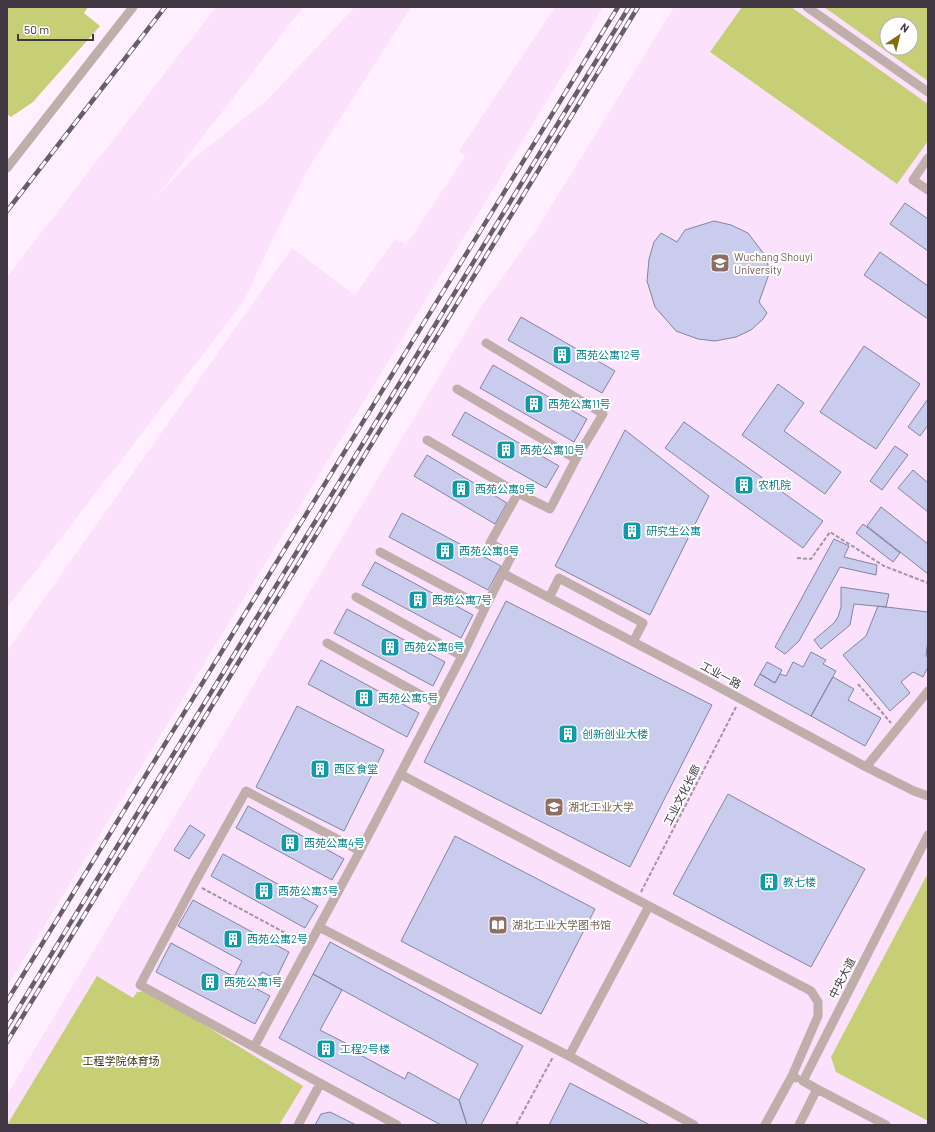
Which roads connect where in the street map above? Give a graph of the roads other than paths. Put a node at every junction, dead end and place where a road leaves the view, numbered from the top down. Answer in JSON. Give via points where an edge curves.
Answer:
{"nodes":[{"id":1,"x":133,"y":7,"type":"edge"},
{"id":2,"x":807,"y":7,"type":"edge"},
{"id":3,"x":928,"y":92,"type":"edge"},
{"id":4,"x":928,"y":158,"type":"edge"},
{"id":5,"x":7,"y":168,"type":"edge"},
{"id":6,"x":928,"y":190,"type":"edge"},
{"id":7,"x":486,"y":343,"type":"dead end"},
{"id":8,"x":457,"y":389,"type":"dead end"},
{"id":9,"x":427,"y":440,"type":"dead end"},
{"id":10,"x":576,"y":459,"type":"junction"},
{"id":11,"x":518,"y":493,"type":"junction"},
{"id":12,"x":380,"y":552,"type":"dead end"},
{"id":13,"x":504,"y":574,"type":"junction"},
{"id":14,"x":356,"y":598,"type":"dead end"},
{"id":15,"x":549,"y":598,"type":"junction"},
{"id":16,"x":485,"y":608,"type":"junction"},
{"id":17,"x":633,"y":642,"type":"junction"},
{"id":18,"x":327,"y":643,"type":"dead end"},
{"id":19,"x":462,"y":656,"type":"junction"},
{"id":20,"x":928,"y":691,"type":"edge"},
{"id":21,"x":436,"y":704,"type":"junction"},
{"id":22,"x":866,"y":767,"type":"junction"},
{"id":23,"x":400,"y":774,"type":"junction"},
{"id":24,"x":928,"y":796,"type":"edge"},
{"id":25,"x":928,"y":835,"type":"edge"},
{"id":26,"x":360,"y":851,"type":"junction"},
{"id":27,"x":649,"y":906,"type":"junction"},
{"id":28,"x":319,"y":927,"type":"junction"},
{"id":29,"x":254,"y":1047,"type":"junction"},
{"id":30,"x":569,"y":1056,"type":"junction"},
{"id":31,"x":792,"y":1076,"type":"junction"},
{"id":32,"x":804,"y":1081,"type":"junction"},
{"id":33,"x":320,"y":1084,"type":"junction"},
{"id":34,"x":817,"y":1089,"type":"junction"},
{"id":35,"x":298,"y":1125,"type":"edge"},
{"id":36,"x":396,"y":1125,"type":"edge"},
{"id":37,"x":694,"y":1125,"type":"edge"},
{"id":38,"x":765,"y":1125,"type":"edge"},
{"id":39,"x":799,"y":1125,"type":"edge"},
{"id":40,"x":886,"y":1125,"type":"edge"}],
"edges":[{"from":1,"to":5,"type":"street"},
{"from":2,"to":3,"type":"street"},
{"from":4,"to":6,"type":"street","via":[[913,180]]},
{"from":7,"to":10,"type":"street","via":[[603,414]]},
{"from":8,"to":10,"type":"street"},
{"from":9,"to":11,"type":"street"},
{"from":10,"to":11,"type":"street","via":[[550,509]]},
{"from":11,"to":13,"type":"street","via":[[490,543],[512,555]]},
{"from":12,"to":16,"type":"street"},
{"from":13,"to":15,"type":"street","name":"工业一路"},
{"from":13,"to":16,"type":"street"},
{"from":14,"to":19,"type":"street"},
{"from":15,"to":17,"type":"street","name":"工业一路"},
{"from":15,"to":17,"type":"street","via":[[559,578],[643,623]]},
{"from":16,"to":19,"type":"street"},
{"from":17,"to":22,"type":"street","name":"工业一路"},
{"from":18,"to":21,"type":"street"},
{"from":19,"to":21,"type":"street"},
{"from":20,"to":22,"type":"street"},
{"from":21,"to":23,"type":"street"},
{"from":22,"to":24,"type":"street","name":"工业一路"},
{"from":23,"to":26,"type":"street"},
{"from":23,"to":27,"type":"street"},
{"from":25,"to":32,"type":"street","name":"中央大道"},
{"from":26,"to":28,"type":"street"},
{"from":26,"to":29,"type":"street","via":[[246,791],[194,884],[140,985]]},
{"from":27,"to":30,"type":"street"},
{"from":27,"to":31,"type":"street","via":[[811,991],[818,1002],[818,1016]]},
{"from":28,"to":29,"type":"street"},
{"from":28,"to":30,"type":"street"},
{"from":29,"to":33,"type":"street"},
{"from":30,"to":37,"type":"street"},
{"from":31,"to":32,"type":"street"},
{"from":31,"to":38,"type":"street"},
{"from":32,"to":34,"type":"street"},
{"from":33,"to":35,"type":"street"},
{"from":33,"to":36,"type":"street"},
{"from":34,"to":39,"type":"street"},
{"from":34,"to":40,"type":"street"}]}
